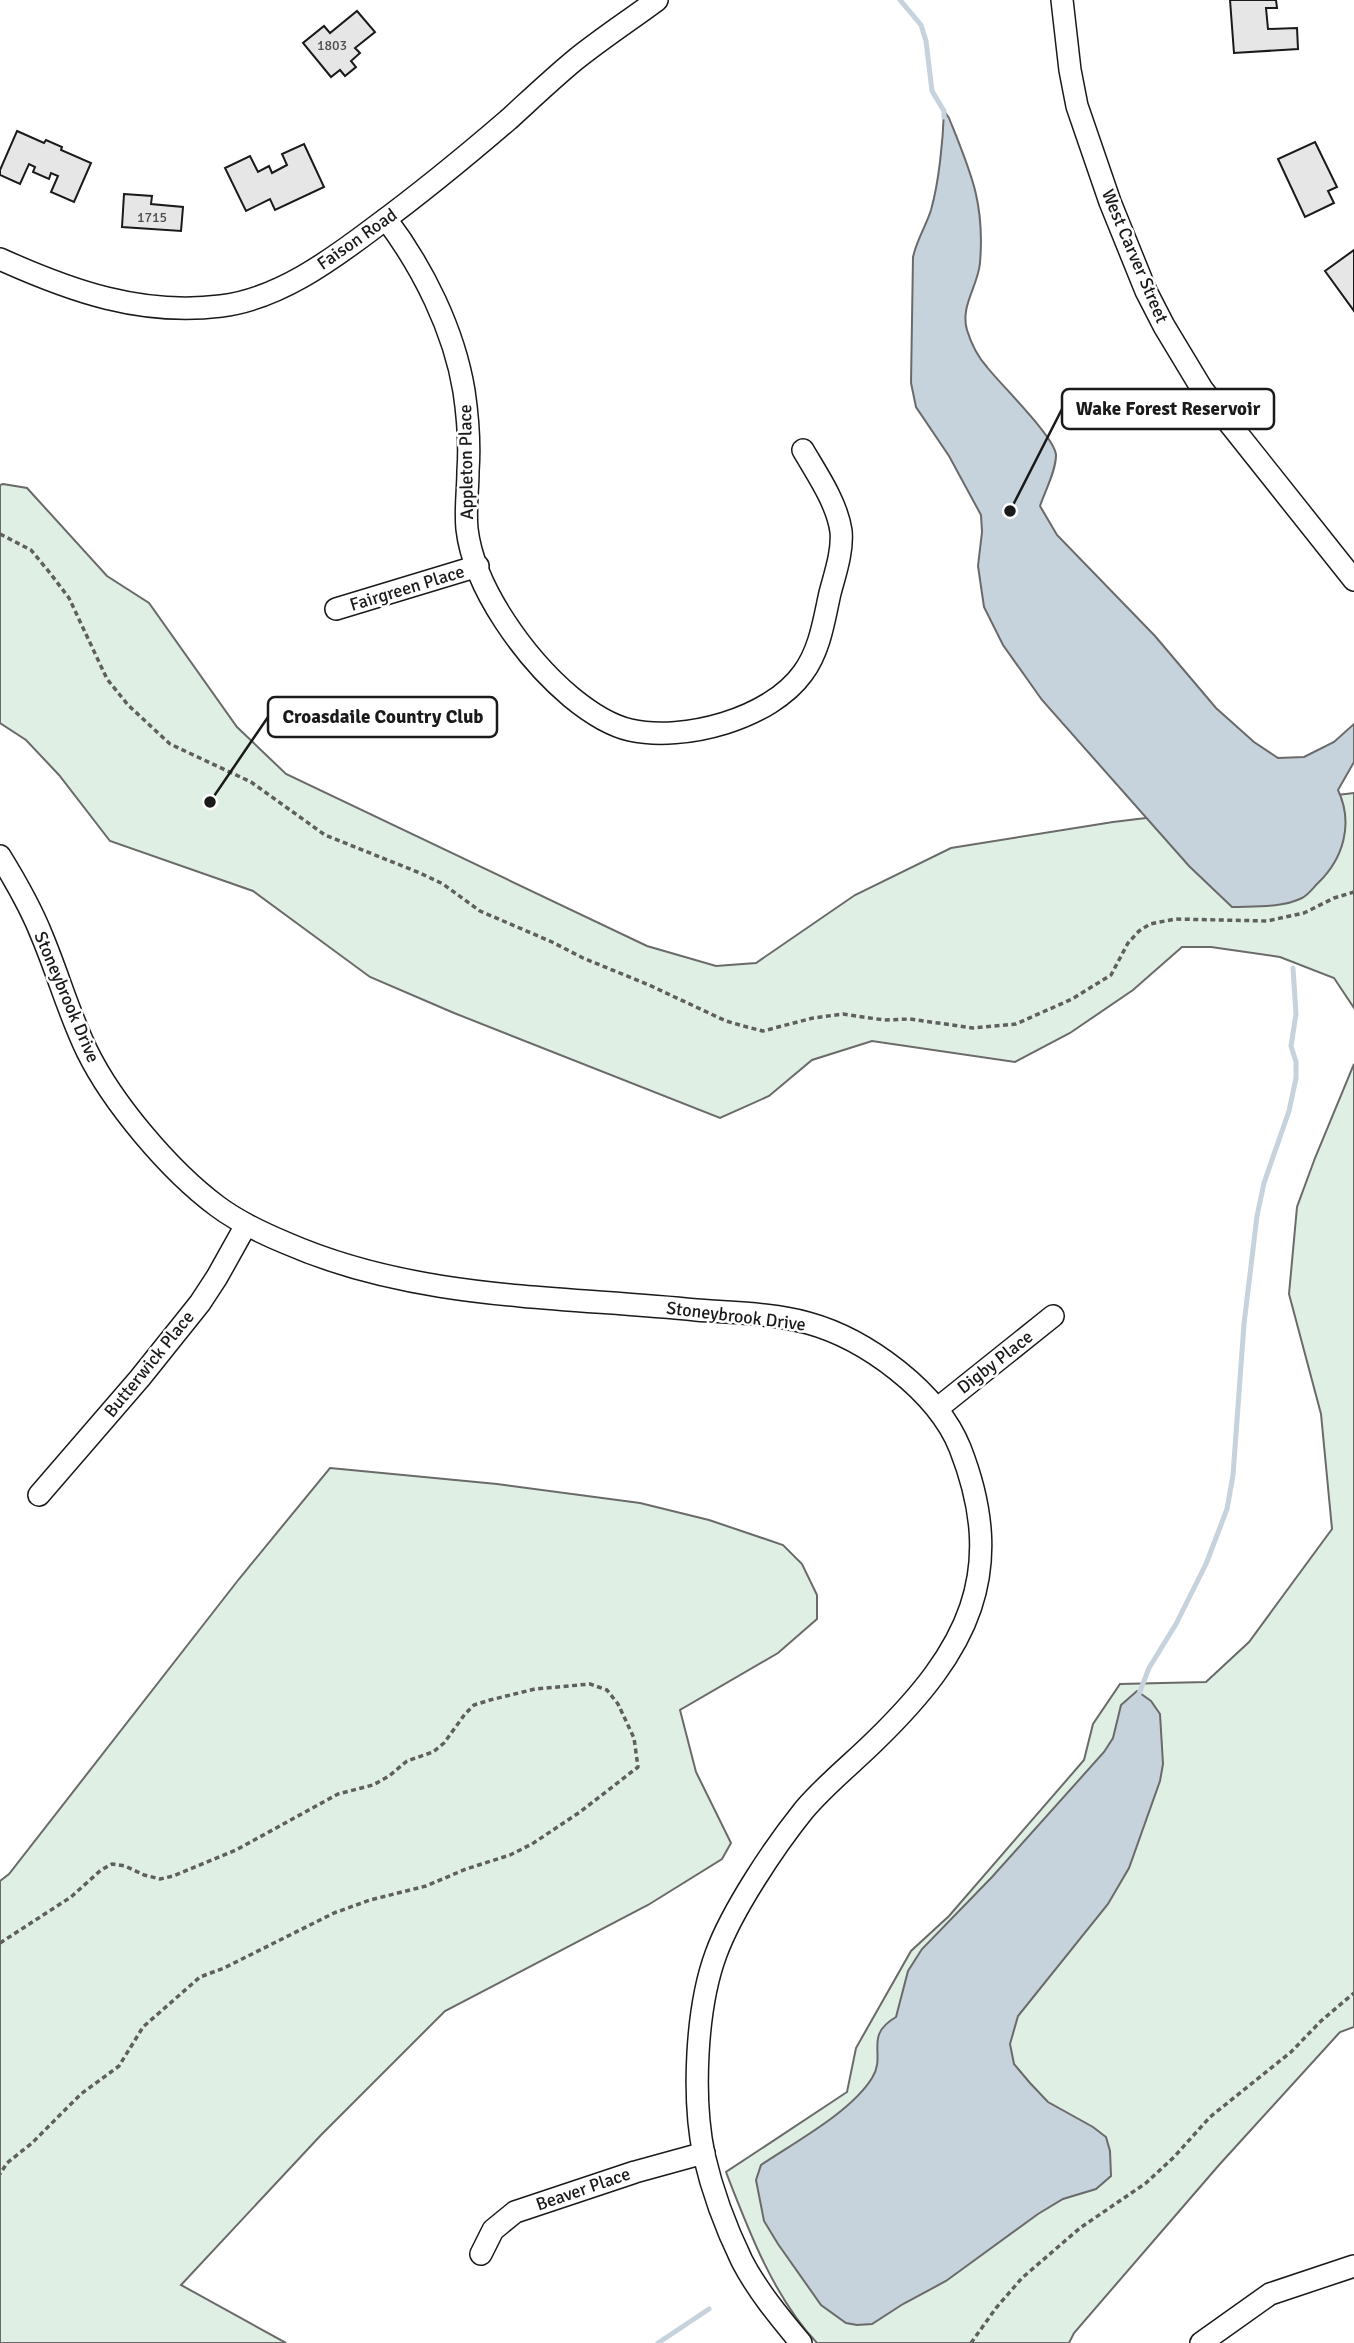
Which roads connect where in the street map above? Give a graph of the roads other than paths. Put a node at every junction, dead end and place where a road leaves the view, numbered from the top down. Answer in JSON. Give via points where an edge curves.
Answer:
{"nodes":[{"id":1,"x":657,"y":0,"type":"edge"},
{"id":2,"x":1062,"y":0,"type":"edge"},
{"id":3,"x":386,"y":219,"type":"junction"},
{"id":4,"x":0,"y":259,"type":"edge"},
{"id":5,"x":803,"y":450,"type":"dead end"},
{"id":6,"x":478,"y":566,"type":"junction"},
{"id":7,"x":1354,"y":580,"type":"edge"},
{"id":8,"x":336,"y":609,"type":"dead end"},
{"id":9,"x":0,"y":856,"type":"edge"},
{"id":10,"x":246,"y":1225,"type":"junction"},
{"id":11,"x":1053,"y":1316,"type":"dead end"},
{"id":12,"x":937,"y":1408,"type":"junction"},
{"id":13,"x":39,"y":1495,"type":"dead end"},
{"id":14,"x":704,"y":2153,"type":"junction"},
{"id":15,"x":481,"y":2254,"type":"dead end"},
{"id":16,"x":1354,"y":2266,"type":"edge"},
{"id":17,"x":801,"y":2343,"type":"edge"},
{"id":18,"x":1201,"y":2343,"type":"edge"}],
"edges":[{"from":1,"to":3,"type":"street","name":"Faison Road","via":[[575,60]]},
{"from":2,"to":7,"type":"street","name":"West Carver Street","via":[[1077,106],[1152,303],[1202,389]]},
{"from":3,"to":4,"type":"street","name":"Faison Road","via":[[344,251],[290,282],[261,296],[222,306],[138,306],[107,300]]},
{"from":3,"to":6,"type":"street","name":"Appleton Place","via":[[428,286],[458,366],[469,444],[467,531]]},
{"from":5,"to":6,"type":"street","name":"Appleton Place","via":[[837,516],[839,556],[812,659],[791,687],[747,716],[669,733],[628,730],[603,719],[572,697],[531,657],[494,602]]},
{"from":6,"to":8,"type":"street","name":"Fairgreen Place"},
{"from":9,"to":10,"type":"street","name":"Stoneybrook Drive","via":[[31,911],[75,1025],[105,1083],[181,1173],[216,1206]]},
{"from":10,"to":12,"type":"street","name":"Stoneybrook Drive","via":[[364,1272],[421,1284],[807,1322],[875,1355]]},
{"from":10,"to":13,"type":"street","name":"Butterwick Place","via":[[200,1303]]},
{"from":11,"to":12,"type":"street","name":"Digby Place"},
{"from":12,"to":14,"type":"street","name":"Stoneybrook Drive","via":[[958,1443],[979,1509],[981,1558],[973,1599],[961,1633],[937,1674],[804,1810],[732,1919],[707,1980],[701,2020],[699,2090]]},
{"from":14,"to":15,"type":"street","name":"Beaver Place","via":[[515,2212],[493,2230]]},
{"from":14,"to":17,"type":"street","name":"Stoneybrook Drive","via":[[742,2261]]},
{"from":16,"to":18,"type":"street","via":[[1270,2294]]}]}
